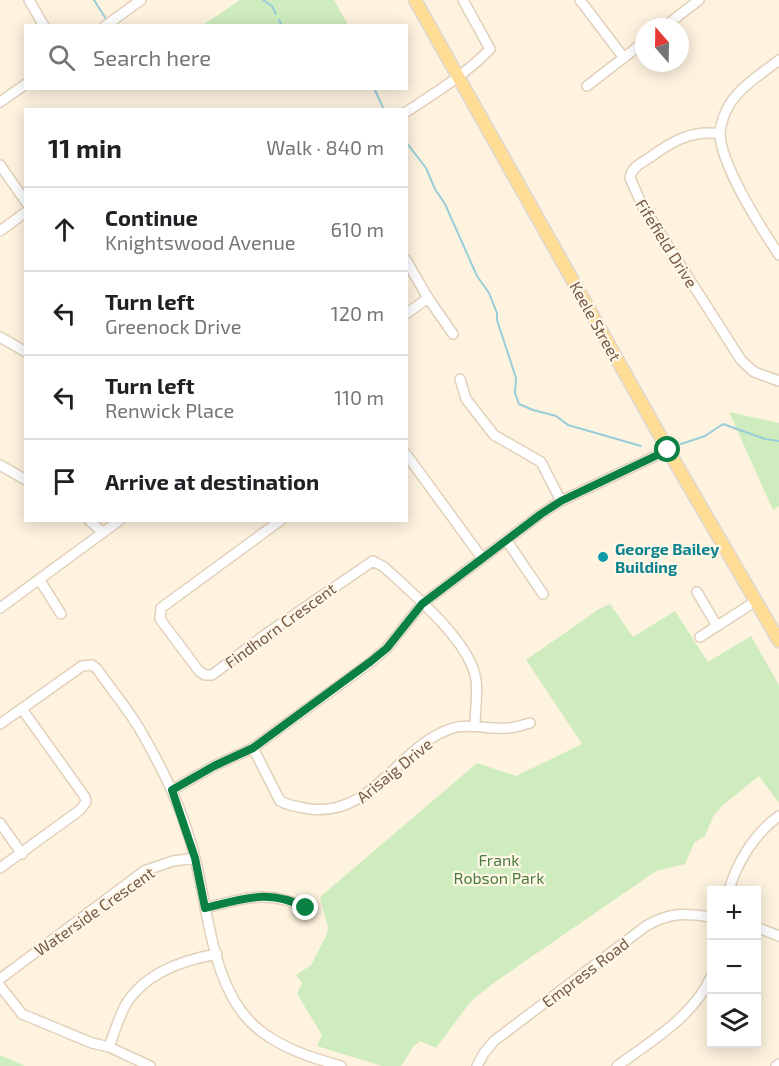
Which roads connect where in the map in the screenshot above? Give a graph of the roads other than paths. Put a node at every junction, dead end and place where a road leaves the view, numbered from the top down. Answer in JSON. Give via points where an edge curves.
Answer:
{"nodes":[{"id":1,"x":29,"y":0,"type":"edge"},
{"id":2,"x":141,"y":0,"type":"edge"},
{"id":3,"x":415,"y":0,"type":"edge"},
{"id":4,"x":463,"y":0,"type":"edge"},
{"id":5,"x":580,"y":0,"type":"edge"},
{"id":6,"x":699,"y":0,"type":"edge"},
{"id":7,"x":676,"y":18,"type":"edge"},
{"id":8,"x":43,"y":24,"type":"edge"},
{"id":9,"x":108,"y":24,"type":"edge"},
{"id":10,"x":635,"y":49,"type":"edge"},
{"id":11,"x":624,"y":58,"type":"junction"},
{"id":12,"x":779,"y":60,"type":"edge"},
{"id":13,"x":459,"y":75,"type":"junction"},
{"id":14,"x":24,"y":85,"type":"edge"},
{"id":15,"x":587,"y":86,"type":"dead end"},
{"id":16,"x":0,"y":102,"type":"edge"},
{"id":17,"x":408,"y":111,"type":"edge"},
{"id":18,"x":720,"y":134,"type":"junction"},
{"id":19,"x":0,"y":165,"type":"edge"},
{"id":20,"x":24,"y":199,"type":"edge"},
{"id":21,"x":24,"y":214,"type":"edge"},
{"id":22,"x":0,"y":231,"type":"edge"},
{"id":23,"x":779,"y":255,"type":"edge"},
{"id":24,"x":408,"y":263,"type":"edge"},
{"id":25,"x":428,"y":298,"type":"junction"},
{"id":26,"x":408,"y":313,"type":"edge"},
{"id":27,"x":453,"y":334,"type":"dead end"},
{"id":28,"x":0,"y":337,"type":"edge"},
{"id":29,"x":24,"y":350,"type":"edge"},
{"id":30,"x":460,"y":380,"type":"dead end"},
{"id":31,"x":779,"y":381,"type":"edge"},
{"id":32,"x":668,"y":450,"type":"junction"},
{"id":33,"x":408,"y":457,"type":"edge"},
{"id":34,"x":0,"y":465,"type":"edge"},
{"id":35,"x":24,"y":479,"type":"edge"},
{"id":36,"x":561,"y":501,"type":"junction"},
{"id":37,"x":90,"y":522,"type":"edge"},
{"id":38,"x":117,"y":522,"type":"edge"},
{"id":39,"x":278,"y":522,"type":"edge"},
{"id":40,"x":103,"y":533,"type":"junction"},
{"id":41,"x":507,"y":541,"type":"junction"},
{"id":42,"x":482,"y":558,"type":"junction"},
{"id":43,"x":39,"y":579,"type":"junction"},
{"id":44,"x":697,"y":592,"type":"dead end"},
{"id":45,"x":543,"y":594,"type":"dead end"},
{"id":46,"x":756,"y":601,"type":"junction"},
{"id":47,"x":422,"y":604,"type":"junction"},
{"id":48,"x":0,"y":608,"type":"edge"},
{"id":49,"x":61,"y":614,"type":"dead end"},
{"id":50,"x":717,"y":626,"type":"junction"},
{"id":51,"x":700,"y":637,"type":"dead end"},
{"id":52,"x":779,"y":641,"type":"edge"},
{"id":53,"x":22,"y":709,"type":"junction"},
{"id":54,"x":530,"y":723,"type":"dead end"},
{"id":55,"x":0,"y":724,"type":"edge"},
{"id":56,"x":474,"y":726,"type":"junction"},
{"id":57,"x":253,"y":748,"type":"junction"},
{"id":58,"x":172,"y":790,"type":"junction"},
{"id":59,"x":779,"y":816,"type":"edge"},
{"id":60,"x":0,"y":823,"type":"edge"},
{"id":61,"x":22,"y":854,"type":"junction"},
{"id":62,"x":195,"y":858,"type":"junction"},
{"id":63,"x":0,"y":868,"type":"edge"},
{"id":64,"x":731,"y":886,"type":"edge"},
{"id":65,"x":205,"y":908,"type":"junction"},
{"id":66,"x":306,"y":908,"type":"dead end"},
{"id":67,"x":707,"y":917,"type":"edge"},
{"id":68,"x":761,"y":929,"type":"edge"},
{"id":69,"x":779,"y":936,"type":"edge"},
{"id":70,"x":217,"y":954,"type":"junction"},
{"id":71,"x":0,"y":979,"type":"edge"},
{"id":72,"x":707,"y":983,"type":"edge"},
{"id":73,"x":0,"y":986,"type":"edge"},
{"id":74,"x":109,"y":1047,"type":"junction"},
{"id":75,"x":336,"y":1065,"type":"edge"},
{"id":76,"x":150,"y":1066,"type":"edge"},
{"id":77,"x":477,"y":1066,"type":"edge"},
{"id":78,"x":617,"y":1066,"type":"edge"}],
"edges":[{"from":1,"to":8,"type":"street"},
{"from":2,"to":9,"type":"street"},
{"from":3,"to":13,"type":"main road","name":"Keele Street"},
{"from":4,"to":13,"type":"street","via":[[490,49]]},
{"from":5,"to":11,"type":"street"},
{"from":6,"to":7,"type":"street"},
{"from":10,"to":11,"type":"street"},
{"from":11,"to":15,"type":"street"},
{"from":12,"to":18,"type":"street","via":[[741,90],[725,112]]},
{"from":13,"to":17,"type":"street"},
{"from":13,"to":32,"type":"main road","name":"Keele Street"},
{"from":14,"to":16,"type":"street"},
{"from":18,"to":23,"type":"street","via":[[740,188]]},
{"from":18,"to":31,"type":"street","name":"Fifefield Drive","via":[[698,133],[674,140],[636,167],[630,178],[642,205],[741,360],[754,372]]},
{"from":19,"to":20,"type":"street"},
{"from":21,"to":22,"type":"street"},
{"from":24,"to":25,"type":"street"},
{"from":25,"to":26,"type":"street"},
{"from":25,"to":27,"type":"street"},
{"from":28,"to":29,"type":"street"},
{"from":30,"to":36,"type":"street","via":[[466,399],[494,435],[541,462]]},
{"from":32,"to":36,"type":"street"},
{"from":32,"to":46,"type":"main road","name":"Keele Street"},
{"from":33,"to":42,"type":"street"},
{"from":34,"to":35,"type":"street"},
{"from":36,"to":41,"type":"street"},
{"from":37,"to":40,"type":"street"},
{"from":38,"to":40,"type":"street"},
{"from":39,"to":47,"type":"street","name":"Findhorn Crescent","via":[[161,608],[160,619],[205,675],[218,671],[373,561]]},
{"from":40,"to":43,"type":"street"},
{"from":41,"to":42,"type":"street"},
{"from":41,"to":45,"type":"street"},
{"from":42,"to":47,"type":"street"},
{"from":43,"to":48,"type":"street"},
{"from":43,"to":49,"type":"street"},
{"from":44,"to":50,"type":"street"},
{"from":46,"to":50,"type":"street"},
{"from":46,"to":52,"type":"main road","name":"Keele Street"},
{"from":47,"to":56,"type":"street","via":[[442,622],[470,664],[476,679]]},
{"from":47,"to":57,"type":"street","via":[[379,655]]},
{"from":50,"to":51,"type":"street"},
{"from":53,"to":55,"type":"street"},
{"from":53,"to":58,"type":"street","via":[[82,666],[92,666],[139,727]]},
{"from":53,"to":61,"type":"street","via":[[86,802]]},
{"from":54,"to":56,"type":"street","name":"Arisaig Drive","via":[[508,729]]},
{"from":56,"to":57,"type":"street","name":"Arisaig Drive","via":[[438,735],[357,802],[334,809],[286,805],[280,801]]},
{"from":57,"to":58,"type":"street"},
{"from":58,"to":62,"type":"street"},
{"from":59,"to":64,"type":"street","via":[[752,841]]},
{"from":60,"to":61,"type":"street"},
{"from":61,"to":63,"type":"street"},
{"from":62,"to":65,"type":"street"},
{"from":62,"to":71,"type":"street","name":"Waterside Crescent","via":[[144,871]]},
{"from":65,"to":66,"type":"street","via":[[265,896],[291,900]]},
{"from":65,"to":70,"type":"street"},
{"from":67,"to":77,"type":"street","name":"Empress Road","via":[[668,915],[646,926],[494,1041]]},
{"from":68,"to":69,"type":"street"},
{"from":70,"to":74,"type":"street","via":[[169,968],[140,988],[126,1005]]},
{"from":70,"to":75,"type":"street","via":[[229,993],[254,1025],[285,1047]]},
{"from":72,"to":78,"type":"street","via":[[688,1011]]},
{"from":73,"to":74,"type":"street","via":[[22,1014]]},
{"from":74,"to":76,"type":"street"}]}
